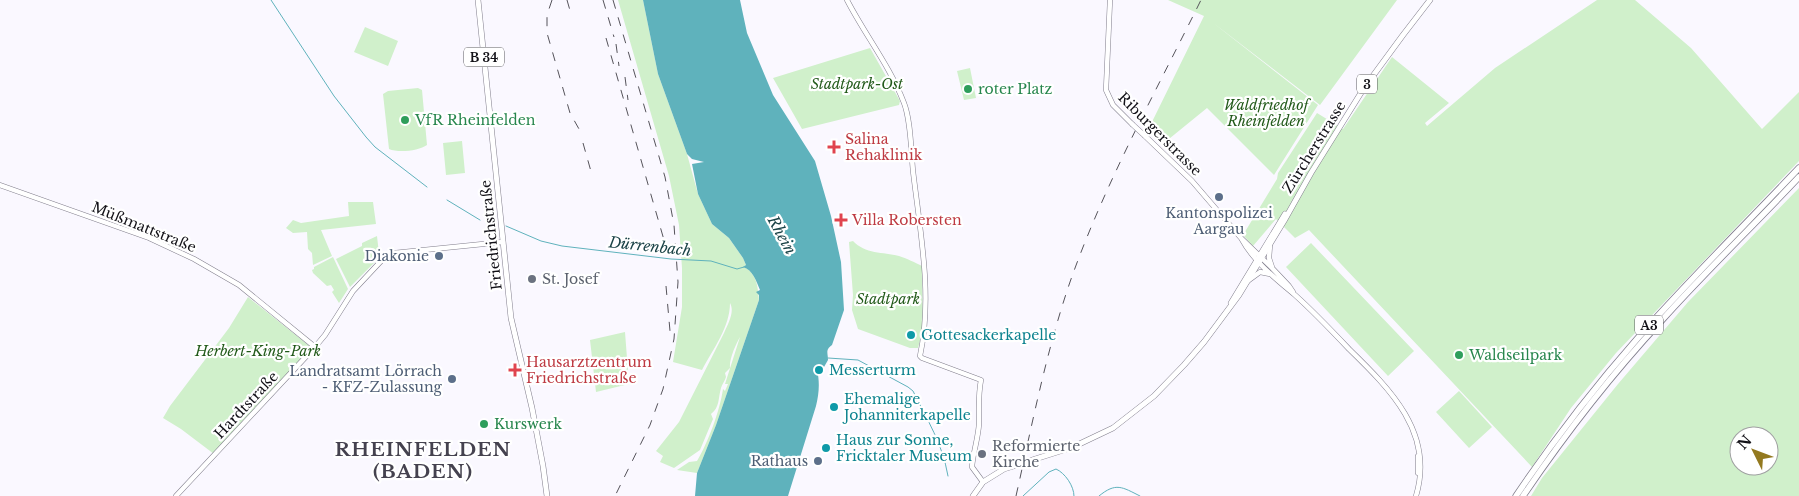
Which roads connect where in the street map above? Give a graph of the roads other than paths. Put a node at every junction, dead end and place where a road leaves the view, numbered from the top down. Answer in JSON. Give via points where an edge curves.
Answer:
{"nodes":[{"id":1,"x":478,"y":0,"type":"edge"},
{"id":2,"x":847,"y":0,"type":"edge"},
{"id":3,"x":1110,"y":0,"type":"edge"},
{"id":4,"x":1430,"y":0,"type":"edge"},
{"id":5,"x":1799,"y":168,"type":"edge"},
{"id":6,"x":1799,"y":177,"type":"edge"},
{"id":7,"x":0,"y":185,"type":"edge"},
{"id":8,"x":1289,"y":210,"type":"junction"},
{"id":9,"x":503,"y":242,"type":"junction"},
{"id":10,"x":1270,"y":244,"type":"junction"},
{"id":11,"x":1259,"y":259,"type":"junction"},
{"id":12,"x":1272,"y":268,"type":"junction"},
{"id":13,"x":1271,"y":274,"type":"junction"},
{"id":14,"x":1249,"y":280,"type":"junction"},
{"id":15,"x":1294,"y":294,"type":"junction"},
{"id":16,"x":1230,"y":307,"type":"junction"},
{"id":17,"x":315,"y":347,"type":"junction"},
{"id":18,"x":983,"y":482,"type":"junction"},
{"id":19,"x":176,"y":496,"type":"edge"},
{"id":20,"x":547,"y":496,"type":"edge"},
{"id":21,"x":973,"y":496,"type":"edge"},
{"id":22,"x":1415,"y":496,"type":"edge"},
{"id":23,"x":1516,"y":496,"type":"edge"},
{"id":24,"x":1525,"y":496,"type":"edge"}],
"edges":[{"from":1,"to":9,"type":"main road","name":"Friedrichstraße","number":"B 34"},
{"from":2,"to":18,"type":"street","via":[[895,84],[906,111],[926,301],[920,356],[981,380],[978,437],[972,467]]},
{"from":3,"to":11,"type":"street","name":"Riburgerstrasse","bridge":true,"via":[[1105,79],[1113,105],[1192,181]]},
{"from":4,"to":8,"type":"main road","name":"Zürcherstrasse","number":"3","via":[[1364,88]]},
{"from":5,"to":23,"type":"highway","number":"A3","via":[[1635,341],[1564,428]]},
{"from":6,"to":24,"type":"highway","number":"A3","via":[[1640,344],[1580,418]]},
{"from":7,"to":17,"type":"street","name":"Müßmattstraße","via":[[149,238],[194,258],[239,285]]},
{"from":8,"to":10,"type":"main road","name":"Zürcherstrasse","number":"3"},
{"from":8,"to":11,"type":"main road","name":"Zürcherstrasse","number":"3","via":[[1281,218]]},
{"from":9,"to":17,"type":"street","name":"Hardtstraße","via":[[389,254],[353,291]]},
{"from":9,"to":20,"type":"main road","name":"Friedrichstraße","number":"B 34","via":[[511,318]]},
{"from":10,"to":11,"type":"main road","name":"Zürcherstrasse","number":"3"},
{"from":10,"to":12,"type":"street"},
{"from":11,"to":12,"type":"street","name":"Riburgerstrasse"},
{"from":11,"to":13,"type":"street","name":"Riburgerstrasse"},
{"from":11,"to":14,"type":"main road","name":"Zürcherstrasse","number":"3"},
{"from":11,"to":16,"type":"main road","name":"Zürcherstrasse","number":"3"},
{"from":12,"to":15,"type":"street","name":"Riburgerstrasse"},
{"from":13,"to":14,"type":"street","via":[[1260,272]]},
{"from":13,"to":15,"type":"street","name":"Riburgerstrasse"},
{"from":14,"to":16,"type":"main road","name":"Zürcherstrasse","number":"3"},
{"from":15,"to":22,"type":"street","name":"Riburgerstrasse","via":[[1401,406],[1413,430],[1418,450]]},
{"from":16,"to":18,"type":"main road","name":"Zürcherstrasse","number":"3","via":[[1181,369],[1154,396],[1113,428],[1082,444],[1006,468]]},
{"from":17,"to":19,"type":"street","name":"Hardtstraße"},
{"from":18,"to":21,"type":"main road","number":"3"}]}
